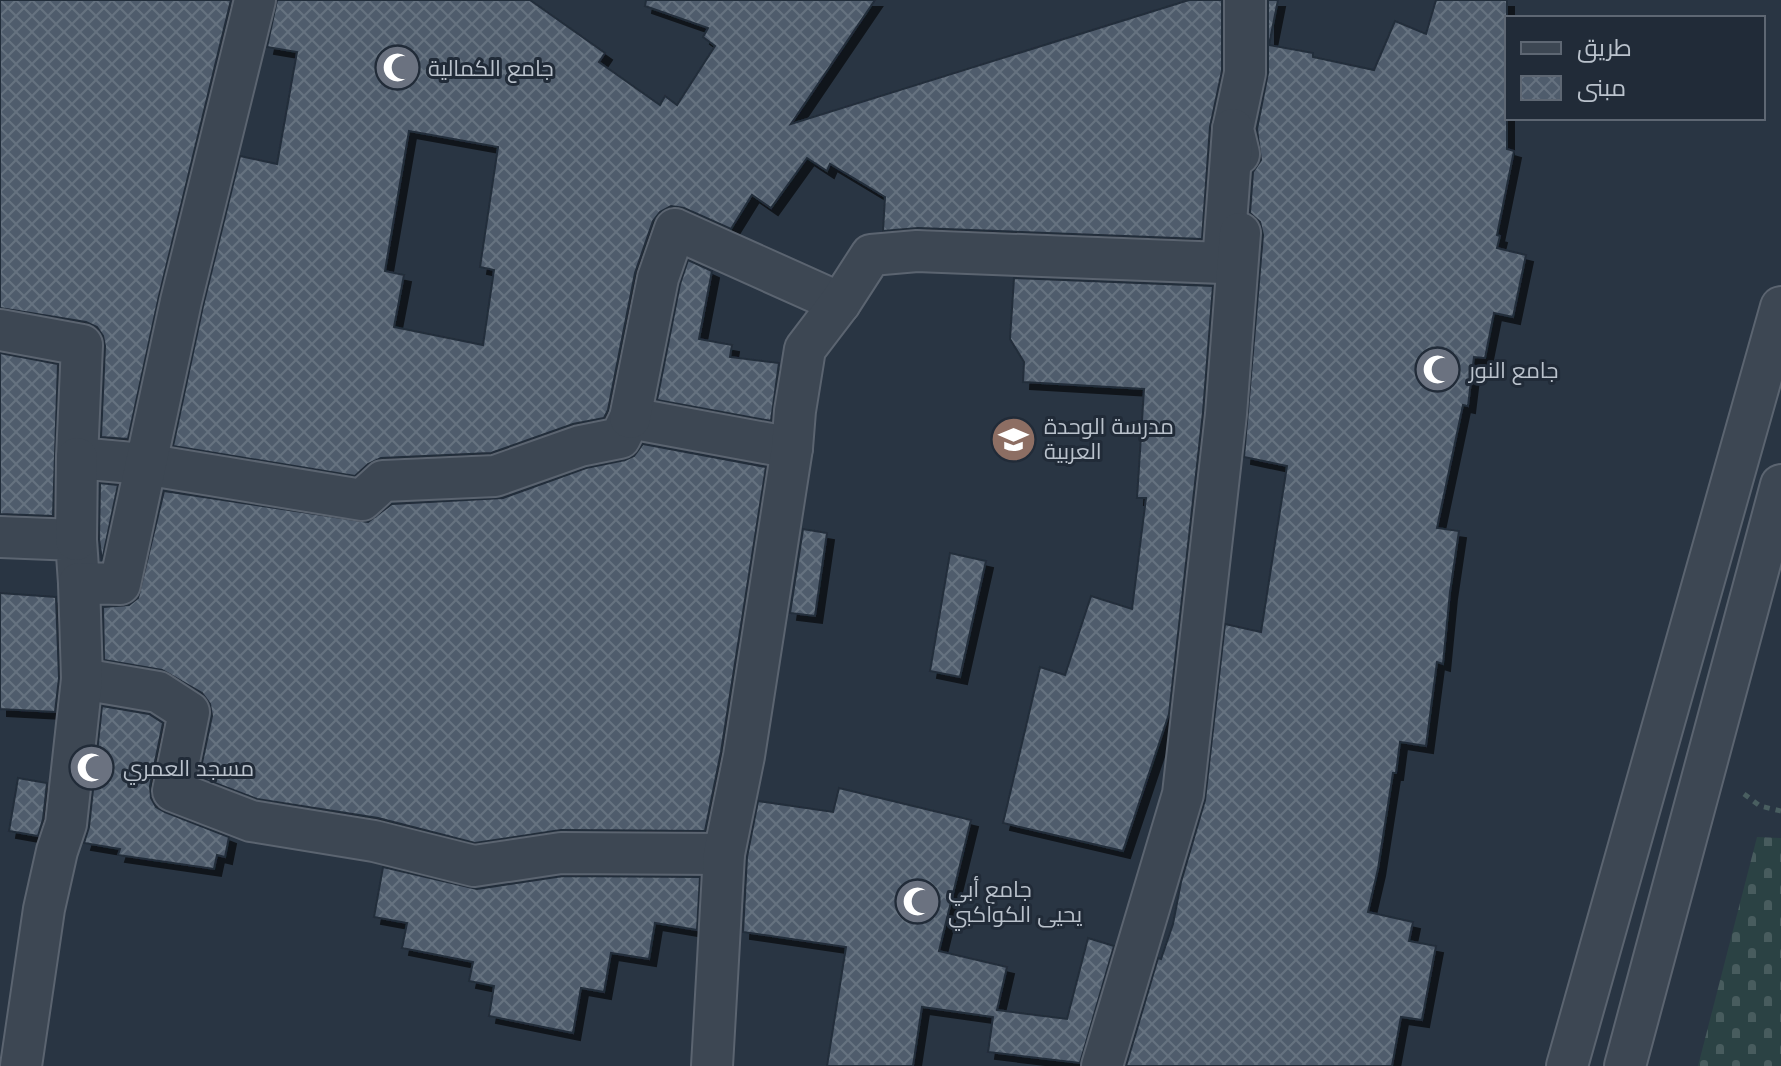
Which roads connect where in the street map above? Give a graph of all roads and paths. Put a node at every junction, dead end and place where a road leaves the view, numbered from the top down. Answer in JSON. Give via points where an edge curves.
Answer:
{"nodes":[{"id":1,"x":255,"y":0,"type":"edge"},
{"id":2,"x":1245,"y":0,"type":"edge"},
{"id":3,"x":1233,"y":129,"type":"junction"},
{"id":4,"x":840,"y":303,"type":"junction"},
{"id":5,"x":1781,"y":307,"type":"edge"},
{"id":6,"x":0,"y":330,"type":"edge"},
{"id":7,"x":630,"y":418,"type":"junction"},
{"id":8,"x":792,"y":448,"type":"junction"},
{"id":9,"x":77,"y":458,"type":"junction"},
{"id":10,"x":144,"y":464,"type":"junction"},
{"id":11,"x":1781,"y":485,"type":"edge"},
{"id":12,"x":0,"y":537,"type":"edge"},
{"id":13,"x":76,"y":540,"type":"junction"},
{"id":14,"x":79,"y":583,"type":"junction"},
{"id":15,"x":82,"y":679,"type":"junction"},
{"id":16,"x":724,"y":854,"type":"junction"},
{"id":17,"x":21,"y":1066,"type":"edge"},
{"id":18,"x":712,"y":1066,"type":"edge"},
{"id":19,"x":1102,"y":1066,"type":"edge"},
{"id":20,"x":1567,"y":1066,"type":"edge"},
{"id":21,"x":1625,"y":1066,"type":"edge"}],
"edges":[{"from":1,"to":10,"type":"street"},
{"from":2,"to":3,"type":"street","via":[[1245,73]]},
{"from":3,"to":4,"type":"street","via":[[1223,263],[917,251],[871,255]]},
{"from":3,"to":19,"type":"street","via":[[1244,174],[1226,414],[1183,794]]},
{"from":4,"to":7,"type":"street","via":[[675,229],[658,278]]},
{"from":4,"to":8,"type":"street","via":[[805,349]]},
{"from":5,"to":20,"type":"street"},
{"from":6,"to":9,"type":"street","via":[[82,345]]},
{"from":7,"to":8,"type":"street"},
{"from":7,"to":10,"type":"street","via":[[620,438],[495,476],[383,481],[362,500]]},
{"from":8,"to":16,"type":"street"},
{"from":9,"to":10,"type":"street"},
{"from":9,"to":13,"type":"street"},
{"from":10,"to":14,"type":"street","via":[[120,584]]},
{"from":11,"to":21,"type":"street"},
{"from":12,"to":13,"type":"street"},
{"from":13,"to":14,"type":"street"},
{"from":14,"to":15,"type":"street"},
{"from":15,"to":16,"type":"street","via":[[158,692],[189,712],[173,791],[251,821],[374,841],[474,866],[561,853]]},
{"from":15,"to":17,"type":"street","via":[[66,824],[44,909]]},
{"from":16,"to":18,"type":"street"}]}
